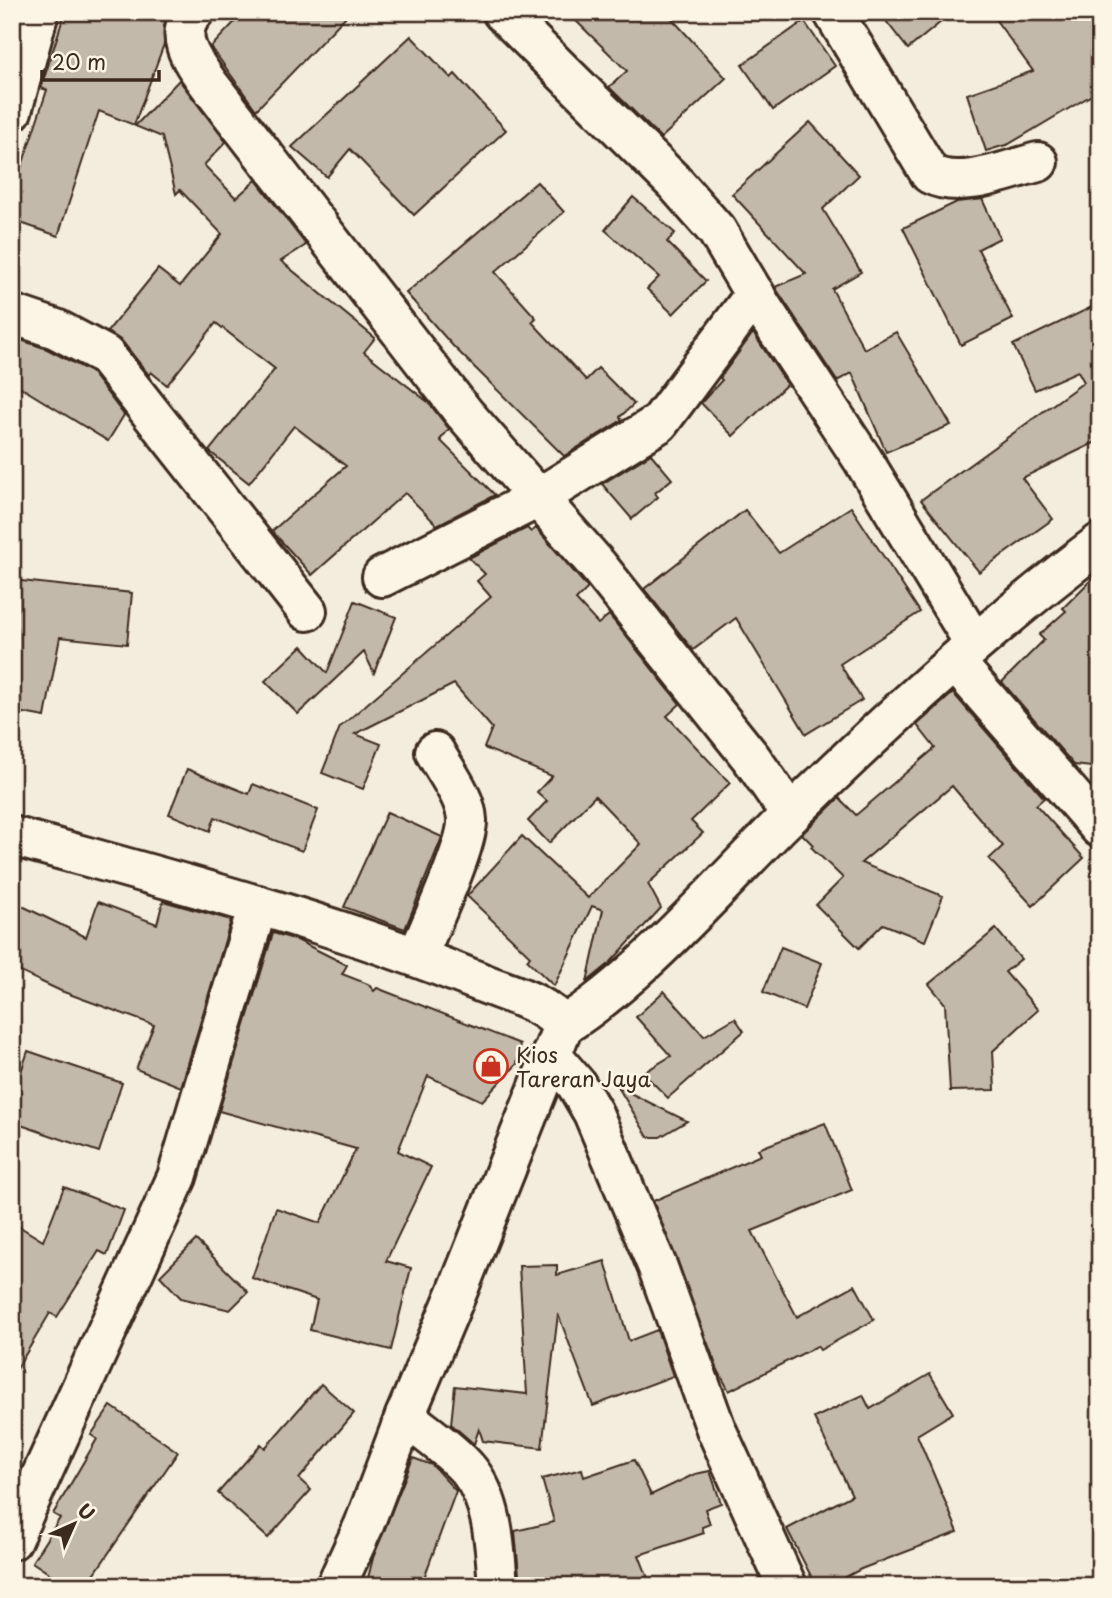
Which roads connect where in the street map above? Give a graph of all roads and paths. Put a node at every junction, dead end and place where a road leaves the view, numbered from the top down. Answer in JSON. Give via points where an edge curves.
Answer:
{"nodes":[{"id":1,"x":39,"y":12,"type":"edge"},
{"id":2,"x":194,"y":12,"type":"edge"},
{"id":3,"x":502,"y":12,"type":"edge"},
{"id":4,"x":833,"y":12,"type":"edge"},
{"id":5,"x":12,"y":111,"type":"edge"},
{"id":6,"x":1038,"y":162,"type":"dead end"},
{"id":7,"x":755,"y":295,"type":"junction"},
{"id":8,"x":12,"y":314,"type":"edge"},
{"id":9,"x":538,"y":498,"type":"junction"},
{"id":10,"x":1100,"y":542,"type":"edge"},
{"id":11,"x":382,"y":578,"type":"dead end"},
{"id":12,"x":307,"y":611,"type":"dead end"},
{"id":13,"x":964,"y":653,"type":"junction"},
{"id":14,"x":435,"y":752,"type":"dead end"},
{"id":15,"x":791,"y":815,"type":"junction"},
{"id":16,"x":1100,"y":828,"type":"edge"},
{"id":17,"x":12,"y":836,"type":"edge"},
{"id":18,"x":258,"y":905,"type":"junction"},
{"id":19,"x":417,"y":957,"type":"junction"},
{"id":20,"x":557,"y":1041,"type":"junction"},
{"id":21,"x":405,"y":1416,"type":"junction"},
{"id":22,"x":12,"y":1540,"type":"edge"},
{"id":23,"x":335,"y":1586,"type":"edge"},
{"id":24,"x":498,"y":1586,"type":"edge"},
{"id":25,"x":787,"y":1586,"type":"edge"}],
"edges":[{"from":1,"to":5,"type":"street"},
{"from":2,"to":9,"type":"street","via":[[186,20],[183,36],[188,54],[211,87],[464,413]]},
{"from":3,"to":7,"type":"street","via":[[699,208]]},
{"from":4,"to":6,"type":"street","via":[[930,174],[942,180],[971,179]]},
{"from":7,"to":9,"type":"street","via":[[659,423]]},
{"from":7,"to":13,"type":"street","via":[[863,460]]},
{"from":8,"to":12,"type":"street","via":[[56,329],[106,355]]},
{"from":9,"to":11,"type":"street"},
{"from":9,"to":15,"type":"street","via":[[607,576]]},
{"from":10,"to":13,"type":"street"},
{"from":13,"to":15,"type":"street"},
{"from":13,"to":16,"type":"street"},
{"from":14,"to":19,"type":"street","via":[[467,820],[461,847]]},
{"from":15,"to":20,"type":"street"},
{"from":17,"to":18,"type":"street"},
{"from":18,"to":19,"type":"street"},
{"from":18,"to":22,"type":"street","via":[[177,1177]]},
{"from":19,"to":20,"type":"street","via":[[557,1017]]},
{"from":20,"to":21,"type":"street"},
{"from":20,"to":25,"type":"street","via":[[593,1113],[658,1268],[716,1429]]},
{"from":21,"to":23,"type":"street","via":[[364,1525]]},
{"from":21,"to":24,"type":"street","via":[[470,1472],[483,1496],[493,1535]]}]}
